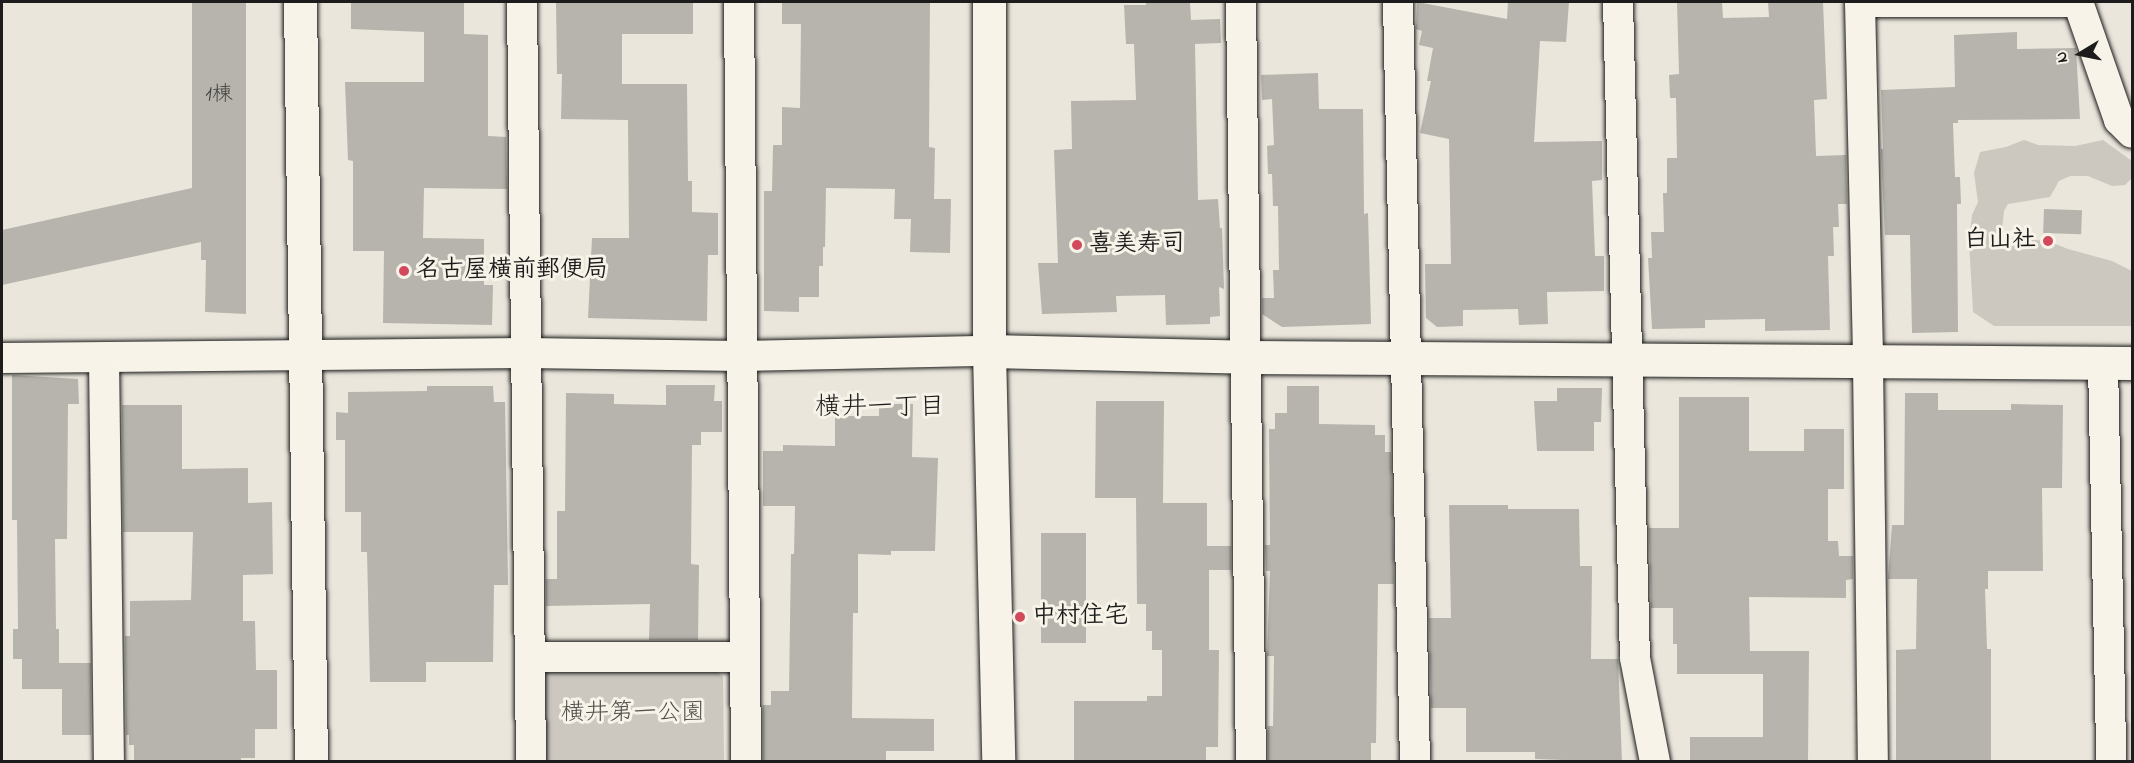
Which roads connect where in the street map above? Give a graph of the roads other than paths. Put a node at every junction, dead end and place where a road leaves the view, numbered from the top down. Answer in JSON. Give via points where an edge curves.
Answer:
{"nodes":[{"id":1,"x":300,"y":2,"type":"edge"},
{"id":2,"x":522,"y":2,"type":"edge"},
{"id":3,"x":739,"y":2,"type":"edge"},
{"id":4,"x":988,"y":2,"type":"edge"},
{"id":5,"x":1241,"y":2,"type":"edge"},
{"id":6,"x":1398,"y":2,"type":"edge"},
{"id":7,"x":1618,"y":2,"type":"edge"},
{"id":8,"x":1860,"y":2,"type":"edge"},
{"id":9,"x":2078,"y":2,"type":"edge"},
{"id":10,"x":2133,"y":133,"type":"edge"},
{"id":11,"x":989,"y":351,"type":"junction"},
{"id":12,"x":526,"y":353,"type":"junction"},
{"id":13,"x":741,"y":356,"type":"junction"},
{"id":14,"x":1408,"y":356,"type":"junction"},
{"id":15,"x":306,"y":357,"type":"junction"},
{"id":16,"x":1247,"y":357,"type":"junction"},
{"id":17,"x":1629,"y":357,"type":"junction"},
{"id":18,"x":2,"y":358,"type":"edge"},
{"id":19,"x":104,"y":358,"type":"junction"},
{"id":20,"x":1868,"y":362,"type":"junction"},
{"id":21,"x":2118,"y":363,"type":"edge"},
{"id":22,"x":530,"y":657,"type":"junction"},
{"id":23,"x":744,"y":657,"type":"junction"},
{"id":24,"x":109,"y":762,"type":"edge"},
{"id":25,"x":311,"y":762,"type":"edge"},
{"id":26,"x":531,"y":762,"type":"edge"},
{"id":27,"x":746,"y":762,"type":"edge"},
{"id":28,"x":998,"y":762,"type":"edge"},
{"id":29,"x":1251,"y":762,"type":"edge"},
{"id":30,"x":1415,"y":762,"type":"edge"},
{"id":31,"x":1655,"y":762,"type":"edge"},
{"id":32,"x":1873,"y":762,"type":"edge"},
{"id":33,"x":2111,"y":762,"type":"edge"}],
"edges":[{"from":1,"to":15,"type":"street"},
{"from":2,"to":12,"type":"street"},
{"from":3,"to":13,"type":"street"},
{"from":4,"to":11,"type":"street"},
{"from":5,"to":16,"type":"street"},
{"from":6,"to":14,"type":"street"},
{"from":7,"to":17,"type":"street"},
{"from":8,"to":9,"type":"street"},
{"from":8,"to":20,"type":"street"},
{"from":9,"to":10,"type":"street","via":[[2119,120]]},
{"from":11,"to":13,"type":"street"},
{"from":11,"to":16,"type":"street"},
{"from":11,"to":28,"type":"street"},
{"from":12,"to":13,"type":"street"},
{"from":12,"to":15,"type":"street"},
{"from":12,"to":22,"type":"street"},
{"from":13,"to":23,"type":"street"},
{"from":14,"to":16,"type":"street"},
{"from":14,"to":17,"type":"street"},
{"from":14,"to":30,"type":"street"},
{"from":15,"to":19,"type":"street"},
{"from":15,"to":25,"type":"street"},
{"from":16,"to":29,"type":"street"},
{"from":17,"to":20,"type":"street"},
{"from":17,"to":31,"type":"street","via":[[1635,658]]},
{"from":18,"to":19,"type":"street"},
{"from":19,"to":24,"type":"street"},
{"from":20,"to":21,"type":"street"},
{"from":20,"to":32,"type":"street"},
{"from":21,"to":33,"type":"street"},
{"from":22,"to":23,"type":"street"},
{"from":22,"to":26,"type":"street"},
{"from":23,"to":27,"type":"street"}]}
